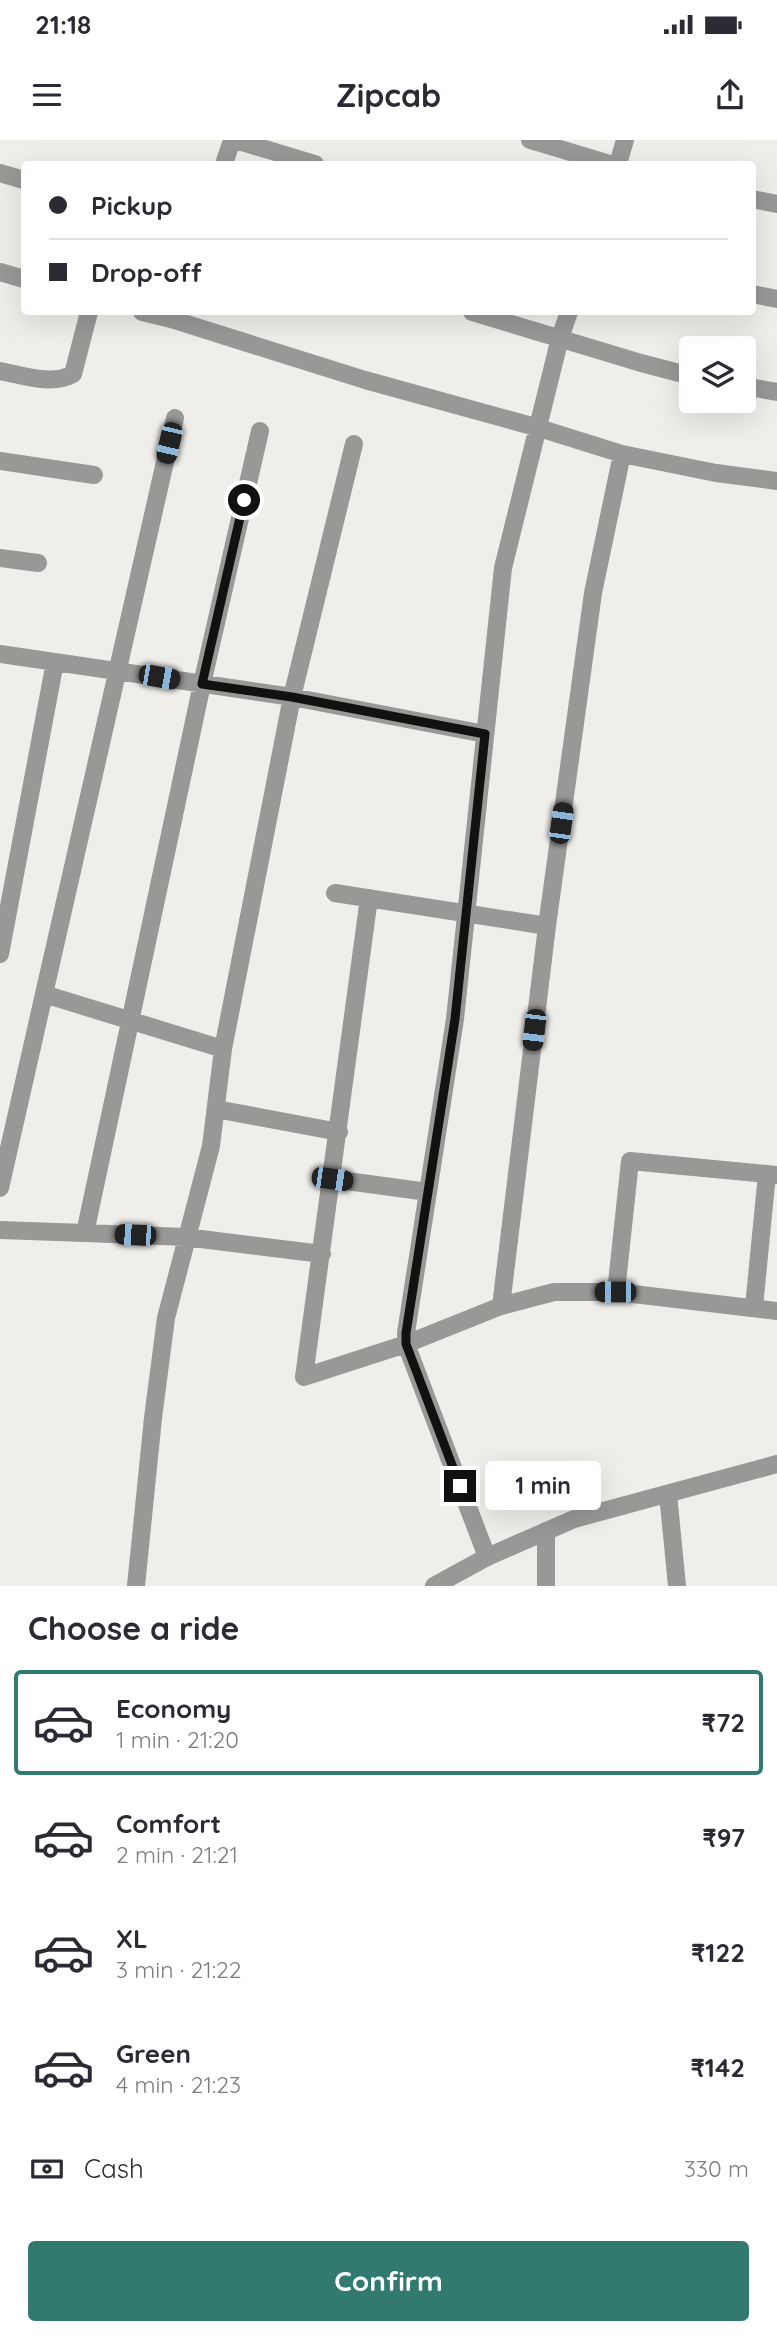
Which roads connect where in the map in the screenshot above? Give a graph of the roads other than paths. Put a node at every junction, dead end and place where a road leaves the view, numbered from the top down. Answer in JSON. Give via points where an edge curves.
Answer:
{"nodes":[{"id":1,"x":234,"y":140,"type":"edge"},
{"id":2,"x":530,"y":140,"type":"edge"},
{"id":3,"x":625,"y":140,"type":"edge"},
{"id":4,"x":225,"y":161,"type":"edge"},
{"id":5,"x":305,"y":161,"type":"edge"},
{"id":6,"x":600,"y":161,"type":"edge"},
{"id":7,"x":619,"y":161,"type":"edge"},
{"id":8,"x":0,"y":173,"type":"edge"},
{"id":9,"x":21,"y":179,"type":"edge"},
{"id":10,"x":756,"y":200,"type":"edge"},
{"id":11,"x":777,"y":204,"type":"edge"},
{"id":12,"x":0,"y":272,"type":"edge"},
{"id":13,"x":21,"y":278,"type":"edge"},
{"id":14,"x":756,"y":296,"type":"edge"},
{"id":15,"x":777,"y":299,"type":"edge"},
{"id":16,"x":88,"y":315,"type":"edge"},
{"id":17,"x":172,"y":315,"type":"edge"},
{"id":18,"x":482,"y":315,"type":"edge"},
{"id":19,"x":568,"y":315,"type":"edge"},
{"id":20,"x":560,"y":338,"type":"junction"},
{"id":21,"x":0,"y":371,"type":"edge"},
{"id":22,"x":679,"y":373,"type":"edge"},
{"id":23,"x":756,"y":388,"type":"edge"},
{"id":24,"x":777,"y":392,"type":"edge"},
{"id":25,"x":175,"y":418,"type":"dead end"},
{"id":26,"x":539,"y":428,"type":"junction"},
{"id":27,"x":260,"y":431,"type":"dead end"},
{"id":28,"x":354,"y":444,"type":"dead end"},
{"id":29,"x":622,"y":454,"type":"junction"},
{"id":30,"x":0,"y":461,"type":"edge"},
{"id":31,"x":94,"y":475,"type":"dead end"},
{"id":32,"x":777,"y":481,"type":"edge"},
{"id":33,"x":0,"y":558,"type":"edge"},
{"id":34,"x":38,"y":563,"type":"dead end"},
{"id":35,"x":0,"y":654,"type":"edge"},
{"id":36,"x":55,"y":662,"type":"junction"},
{"id":37,"x":116,"y":670,"type":"junction"},
{"id":38,"x":202,"y":684,"type":"junction"},
{"id":39,"x":292,"y":697,"type":"junction"},
{"id":40,"x":485,"y":734,"type":"junction"},
{"id":41,"x":335,"y":893,"type":"dead end"},
{"id":42,"x":369,"y":898,"type":"junction"},
{"id":43,"x":466,"y":914,"type":"junction"},
{"id":44,"x":547,"y":926,"type":"junction"},
{"id":45,"x":0,"y":954,"type":"edge"},
{"id":46,"x":44,"y":994,"type":"junction"},
{"id":47,"x":129,"y":1021,"type":"junction"},
{"id":48,"x":223,"y":1049,"type":"junction"},
{"id":49,"x":216,"y":1109,"type":"junction"},
{"id":50,"x":7,"y":1120,"type":"edge"},
{"id":51,"x":338,"y":1132,"type":"junction"},
{"id":52,"x":772,"y":1175,"type":"edge"},
{"id":53,"x":332,"y":1179,"type":"junction"},
{"id":54,"x":0,"y":1188,"type":"edge"},
{"id":55,"x":428,"y":1192,"type":"junction"},
{"id":56,"x":0,"y":1230,"type":"edge"},
{"id":57,"x":85,"y":1233,"type":"junction"},
{"id":58,"x":186,"y":1237,"type":"junction"},
{"id":59,"x":322,"y":1254,"type":"junction"},
{"id":60,"x":615,"y":1292,"type":"junction"},
{"id":61,"x":501,"y":1306,"type":"junction"},
{"id":62,"x":754,"y":1307,"type":"junction"},
{"id":63,"x":777,"y":1311,"type":"edge"},
{"id":64,"x":406,"y":1344,"type":"junction"},
{"id":65,"x":777,"y":1464,"type":"edge"},
{"id":66,"x":668,"y":1494,"type":"junction"},
{"id":67,"x":546,"y":1531,"type":"junction"},
{"id":68,"x":487,"y":1557,"type":"junction"},
{"id":69,"x":136,"y":1586,"type":"edge"},
{"id":70,"x":434,"y":1586,"type":"edge"},
{"id":71,"x":546,"y":1586,"type":"edge"},
{"id":72,"x":677,"y":1586,"type":"edge"}],
"edges":[{"from":1,"to":4,"type":"street"},
{"from":1,"to":5,"type":"street"},
{"from":2,"to":6,"type":"street"},
{"from":3,"to":7,"type":"street"},
{"from":8,"to":9,"type":"street"},
{"from":10,"to":11,"type":"street"},
{"from":12,"to":13,"type":"street"},
{"from":14,"to":15,"type":"street"},
{"from":16,"to":21,"type":"street","via":[[73,374],[65,379],[41,379]]},
{"from":17,"to":26,"type":"street","via":[[365,380]]},
{"from":18,"to":20,"type":"street"},
{"from":19,"to":20,"type":"street"},
{"from":20,"to":22,"type":"street"},
{"from":20,"to":26,"type":"street"},
{"from":23,"to":24,"type":"street"},
{"from":25,"to":37,"type":"street"},
{"from":26,"to":29,"type":"street"},
{"from":26,"to":40,"type":"street","via":[[503,568]]},
{"from":27,"to":38,"type":"street"},
{"from":28,"to":39,"type":"street"},
{"from":29,"to":32,"type":"street","via":[[716,474]]},
{"from":29,"to":44,"type":"street","via":[[593,593]]},
{"from":30,"to":31,"type":"street"},
{"from":33,"to":34,"type":"street"},
{"from":35,"to":36,"type":"street"},
{"from":36,"to":37,"type":"street"},
{"from":36,"to":45,"type":"street"},
{"from":37,"to":38,"type":"street"},
{"from":37,"to":46,"type":"street"},
{"from":38,"to":39,"type":"street"},
{"from":38,"to":47,"type":"street"},
{"from":39,"to":40,"type":"street"},
{"from":39,"to":48,"type":"street"},
{"from":40,"to":43,"type":"street"},
{"from":41,"to":42,"type":"street"},
{"from":42,"to":43,"type":"street"},
{"from":42,"to":51,"type":"street"},
{"from":43,"to":44,"type":"street"},
{"from":43,"to":55,"type":"street"},
{"from":44,"to":61,"type":"street"},
{"from":46,"to":47,"type":"street"},
{"from":46,"to":50,"type":"street"},
{"from":47,"to":48,"type":"street"},
{"from":47,"to":57,"type":"street"},
{"from":48,"to":49,"type":"street"},
{"from":49,"to":51,"type":"street"},
{"from":49,"to":58,"type":"street","via":[[211,1146]]},
{"from":50,"to":54,"type":"street"},
{"from":51,"to":53,"type":"street"},
{"from":52,"to":60,"type":"street","via":[[631,1161]]},
{"from":52,"to":62,"type":"street"},
{"from":53,"to":55,"type":"street"},
{"from":53,"to":59,"type":"street"},
{"from":55,"to":64,"type":"street"},
{"from":56,"to":57,"type":"street"},
{"from":57,"to":58,"type":"street"},
{"from":58,"to":59,"type":"street"},
{"from":58,"to":69,"type":"street","via":[[166,1318]]},
{"from":59,"to":64,"type":"street","via":[[304,1377]]},
{"from":60,"to":61,"type":"street","via":[[554,1293]]},
{"from":60,"to":62,"type":"street"},
{"from":61,"to":64,"type":"street"},
{"from":62,"to":63,"type":"street"},
{"from":64,"to":68,"type":"street"},
{"from":65,"to":66,"type":"street"},
{"from":66,"to":67,"type":"street"},
{"from":66,"to":72,"type":"street"},
{"from":67,"to":68,"type":"street"},
{"from":67,"to":71,"type":"street"},
{"from":68,"to":70,"type":"street"}]}
